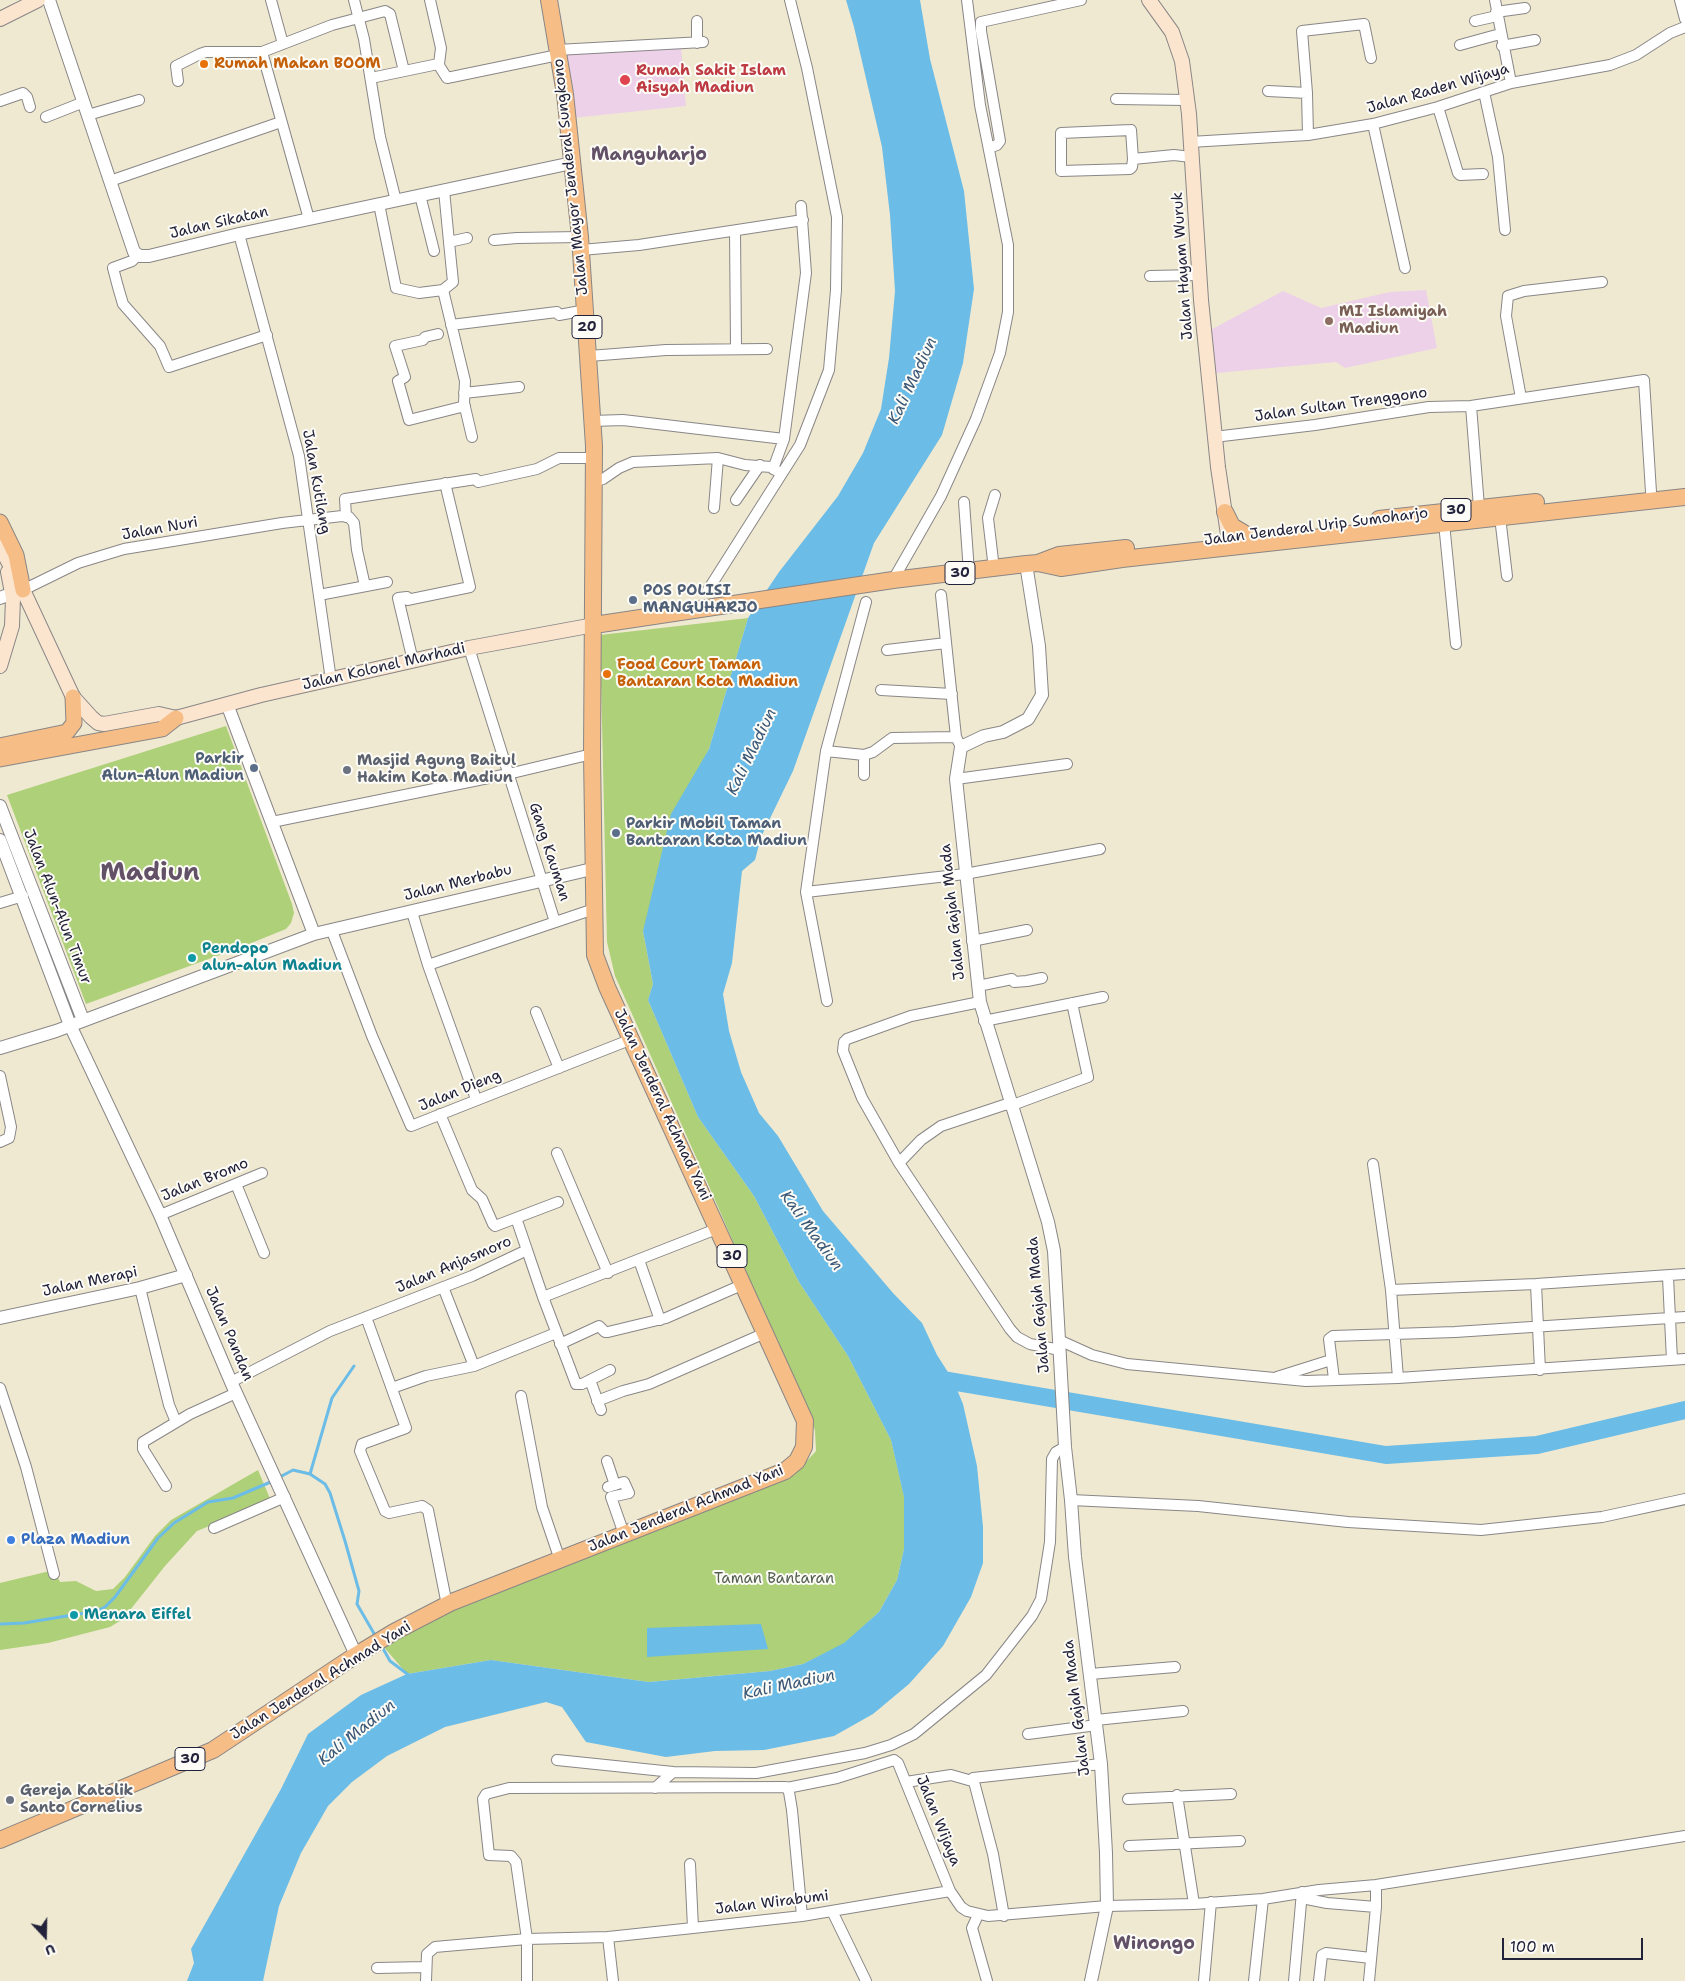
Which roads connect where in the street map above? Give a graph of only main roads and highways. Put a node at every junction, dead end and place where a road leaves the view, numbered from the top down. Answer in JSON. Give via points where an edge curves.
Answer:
{"nodes":[{"id":1,"x":38,"y":0,"type":"edge"},
{"id":2,"x":549,"y":0,"type":"edge"},
{"id":3,"x":1149,"y":0,"type":"edge"},
{"id":4,"x":0,"y":18,"type":"edge"},
{"id":5,"x":1685,"y":488,"type":"edge"},
{"id":6,"x":1685,"y":497,"type":"edge"},
{"id":7,"x":1225,"y":512,"type":"junction"},
{"id":8,"x":0,"y":522,"type":"edge"},
{"id":9,"x":1247,"y":535,"type":"junction"},
{"id":10,"x":1229,"y":542,"type":"junction"},
{"id":11,"x":0,"y":546,"type":"edge"},
{"id":12,"x":12,"y":594,"type":"edge"},
{"id":13,"x":597,"y":625,"type":"junction"},
{"id":14,"x":0,"y":666,"type":"edge"},
{"id":15,"x":73,"y":697,"type":"junction"},
{"id":16,"x":176,"y":718,"type":"junction"},
{"id":17,"x":0,"y":746,"type":"edge"},
{"id":18,"x":0,"y":759,"type":"edge"},
{"id":19,"x":0,"y":1840,"type":"edge"}],
"edges":[{"from":1,"to":4,"type":"main road"},
{"from":2,"to":13,"type":"highway","name":"Jalan Mayor Jenderal Sungkono","number":"20","via":[[565,94],[581,244],[594,458]]},
{"from":3,"to":7,"type":"main road","name":"Jalan Hayam Wuruk","via":[[1172,32],[1182,61],[1214,437]]},
{"from":5,"to":9,"type":"highway","name":"Jalan Jenderal Urip Sumoharjo","number":"30","via":[[1479,507]]},
{"from":6,"to":10,"type":"highway","name":"Jalan Jenderal Urip Sumoharjo","number":"30"},
{"from":7,"to":9,"type":"highway","via":[[1232,526]]},
{"from":7,"to":10,"type":"main road","name":"Jalan Hayam Wuruk"},
{"from":8,"to":12,"type":"main road","via":[[16,555]]},
{"from":9,"to":10,"type":"highway","name":"Jalan Jenderal Urip Sumoharjo","number":"30"},
{"from":10,"to":13,"type":"highway","name":"Jalan Jenderal Urip Sumoharjo","number":"30","via":[[1059,555],[1032,564]]},
{"from":11,"to":12,"type":"main road","via":[[6,559]]},
{"from":12,"to":14,"type":"main road","via":[[12,626]]},
{"from":12,"to":15,"type":"main road"},
{"from":13,"to":16,"type":"main road","name":"Jalan Kolonel Marhadi","via":[[470,648]]},
{"from":13,"to":19,"type":"highway","name":"Jalan Jenderal Achmad Yani","number":"30","via":[[592,754],[595,955],[806,1420],[804,1447],[797,1461],[784,1471],[447,1605],[360,1653],[213,1750]]},
{"from":15,"to":16,"type":"main road","name":"Jalan Kolonel Marhadi","via":[[91,717],[104,724],[160,714]]},
{"from":15,"to":17,"type":"main road","via":[[74,723],[67,732]]},
{"from":16,"to":18,"type":"main road","name":"Jalan Kolonel Marhadi","via":[[162,729]]}]}
